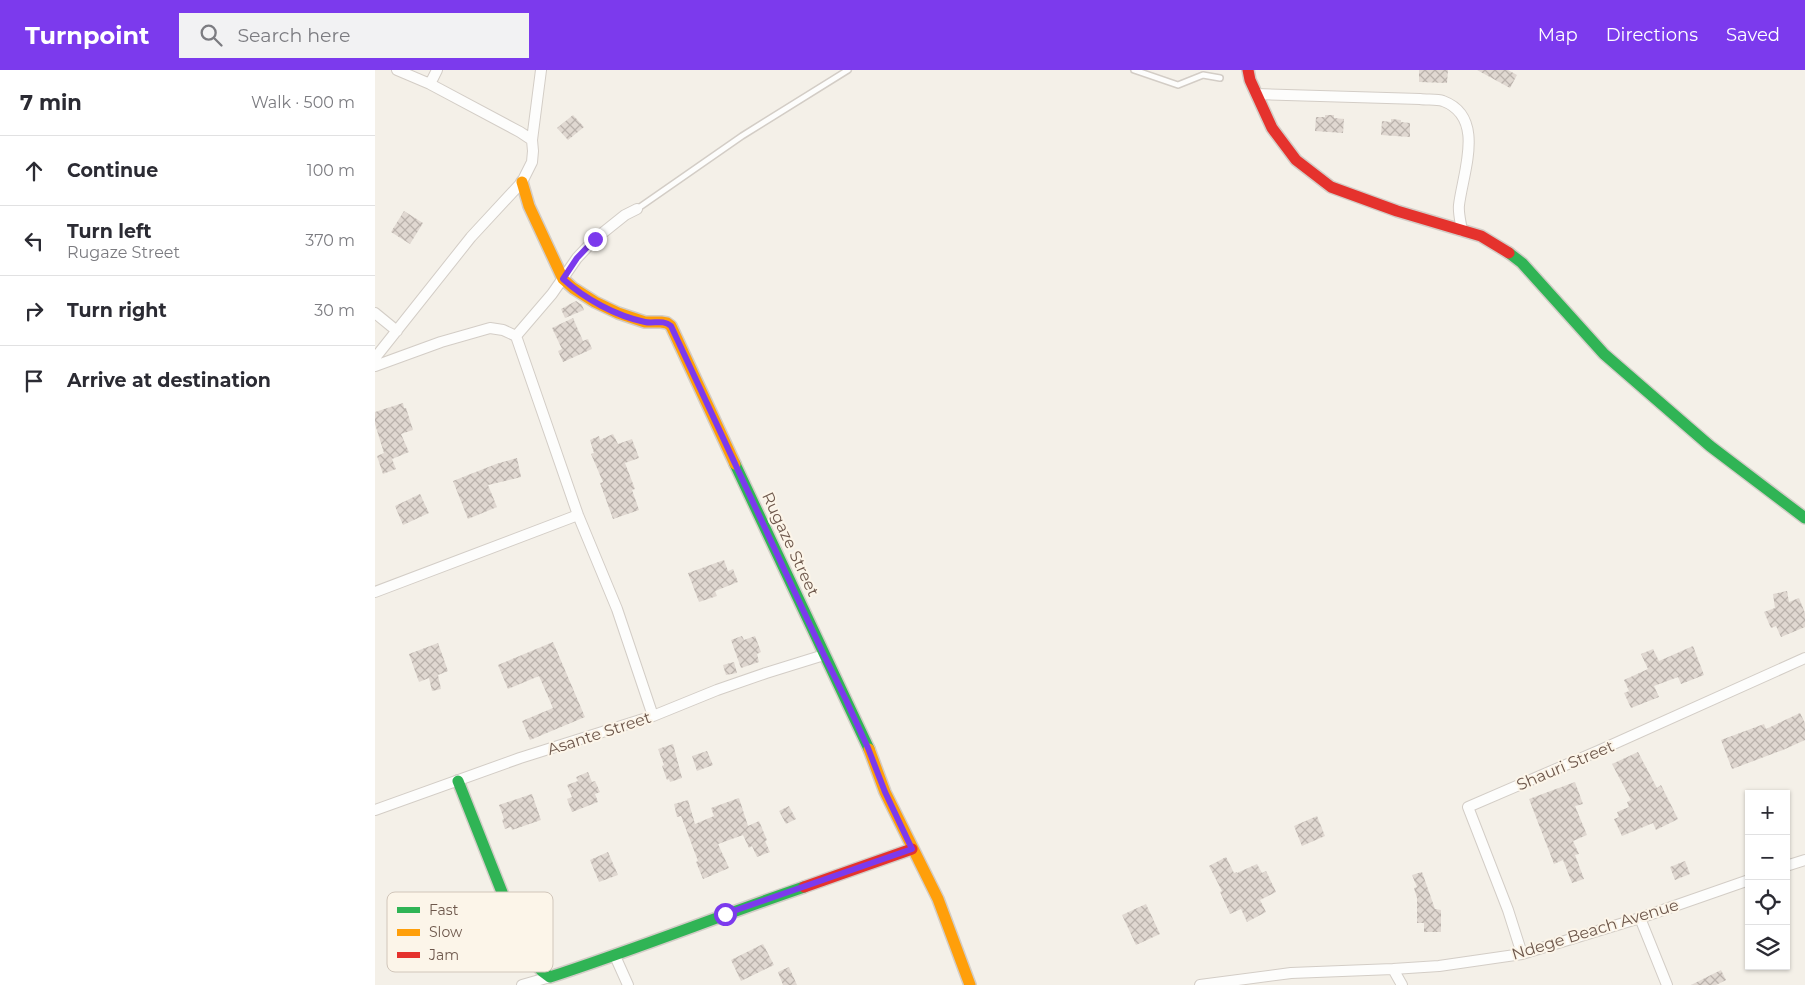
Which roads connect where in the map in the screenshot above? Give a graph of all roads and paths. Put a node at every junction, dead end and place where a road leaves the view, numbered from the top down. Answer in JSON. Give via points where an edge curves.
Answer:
{"nodes":[{"id":1,"x":397,"y":70,"type":"edge"},
{"id":2,"x":437,"y":70,"type":"edge"},
{"id":3,"x":541,"y":70,"type":"edge"},
{"id":4,"x":848,"y":70,"type":"edge"},
{"id":5,"x":1134,"y":70,"type":"edge"},
{"id":6,"x":1248,"y":70,"type":"edge"},
{"id":7,"x":1220,"y":78,"type":"dead end"},
{"id":8,"x":430,"y":84,"type":"junction"},
{"id":9,"x":1257,"y":94,"type":"junction"},
{"id":10,"x":532,"y":140,"type":"junction"},
{"id":11,"x":522,"y":182,"type":"junction"},
{"id":12,"x":637,"y":209,"type":"joint"},
{"id":13,"x":1462,"y":231,"type":"junction"},
{"id":14,"x":563,"y":279,"type":"junction"},
{"id":15,"x":375,"y":313,"type":"edge"},
{"id":16,"x":397,"y":331,"type":"junction"},
{"id":17,"x":516,"y":336,"type":"junction"},
{"id":18,"x":375,"y":358,"type":"edge"},
{"id":19,"x":375,"y":366,"type":"edge"},
{"id":20,"x":578,"y":515,"type":"junction"},
{"id":21,"x":1805,"y":518,"type":"edge"},
{"id":22,"x":375,"y":592,"type":"edge"},
{"id":23,"x":824,"y":655,"type":"junction"},
{"id":24,"x":1805,"y":658,"type":"edge"},
{"id":25,"x":653,"y":716,"type":"junction"},
{"id":26,"x":458,"y":781,"type":"junction"},
{"id":27,"x":375,"y":810,"type":"edge"},
{"id":28,"x":912,"y":849,"type":"junction"},
{"id":29,"x":1805,"y":860,"type":"edge"},
{"id":30,"x":1790,"y":865,"type":"edge"},
{"id":31,"x":1745,"y":881,"type":"edge"},
{"id":32,"x":502,"y":892,"type":"edge"},
{"id":33,"x":1640,"y":918,"type":"junction"},
{"id":34,"x":1522,"y":954,"type":"junction"},
{"id":35,"x":615,"y":956,"type":"junction"},
{"id":36,"x":1393,"y":970,"type":"junction"},
{"id":37,"x":545,"y":972,"type":"edge"},
{"id":38,"x":550,"y":977,"type":"junction"},
{"id":39,"x":522,"y":985,"type":"edge"},
{"id":40,"x":628,"y":985,"type":"edge"},
{"id":41,"x":970,"y":985,"type":"edge"},
{"id":42,"x":1200,"y":985,"type":"edge"},
{"id":43,"x":1402,"y":985,"type":"edge"},
{"id":44,"x":1667,"y":985,"type":"edge"}],
"edges":[{"from":1,"to":8,"type":"street"},
{"from":2,"to":8,"type":"street"},
{"from":3,"to":10,"type":"street"},
{"from":4,"to":12,"type":"lane","via":[[734,142]]},
{"from":5,"to":7,"type":"lane","via":[[1178,85],[1203,75]]},
{"from":6,"to":9,"type":"street"},
{"from":8,"to":10,"type":"street"},
{"from":9,"to":13,"type":"street","via":[[1273,128],[1296,160],[1331,188]]},
{"from":9,"to":13,"type":"street","via":[[1443,101],[1466,121],[1469,143],[1459,207]]},
{"from":10,"to":11,"type":"street","via":[[532,162]]},
{"from":11,"to":14,"type":"street","name":"Rugaze Street","via":[[529,206]]},
{"from":11,"to":16,"type":"street","via":[[471,237]]},
{"from":12,"to":14,"type":"street","via":[[595,239]]},
{"from":13,"to":21,"type":"street","via":[[1481,236],[1522,263],[1604,354],[1710,446]]},
{"from":14,"to":17,"type":"street"},
{"from":14,"to":23,"type":"street","name":"Rugaze Street","via":[[595,302],[618,313],[671,326]]},
{"from":15,"to":16,"type":"street"},
{"from":16,"to":18,"type":"street"},
{"from":17,"to":19,"type":"street","via":[[490,328]]},
{"from":17,"to":20,"type":"street"},
{"from":20,"to":22,"type":"street"},
{"from":20,"to":25,"type":"street","via":[[617,609]]},
{"from":23,"to":25,"type":"street","name":"Asante Street","via":[[717,690]]},
{"from":23,"to":28,"type":"street","name":"Rugaze Street"},
{"from":24,"to":34,"type":"street","name":"Shauri Street","via":[[1468,807]]},
{"from":25,"to":26,"type":"street","name":"Asante Street"},
{"from":26,"to":27,"type":"street","name":"Asante Street"},
{"from":26,"to":32,"type":"street"},
{"from":28,"to":35,"type":"street"},
{"from":28,"to":41,"type":"street","name":"Rugaze Street","via":[[938,899]]},
{"from":29,"to":30,"type":"street"},
{"from":31,"to":33,"type":"street","name":"Ndege Beach Avenue"},
{"from":33,"to":34,"type":"street","name":"Ndege Beach Avenue"},
{"from":33,"to":44,"type":"street"},
{"from":34,"to":36,"type":"street","name":"Ndege Beach Avenue"},
{"from":35,"to":38,"type":"street"},
{"from":35,"to":40,"type":"street"},
{"from":36,"to":42,"type":"street","name":"Ndege Beach Avenue","via":[[1291,973]]},
{"from":36,"to":43,"type":"street"},
{"from":37,"to":38,"type":"street"},
{"from":38,"to":39,"type":"street"}]}
